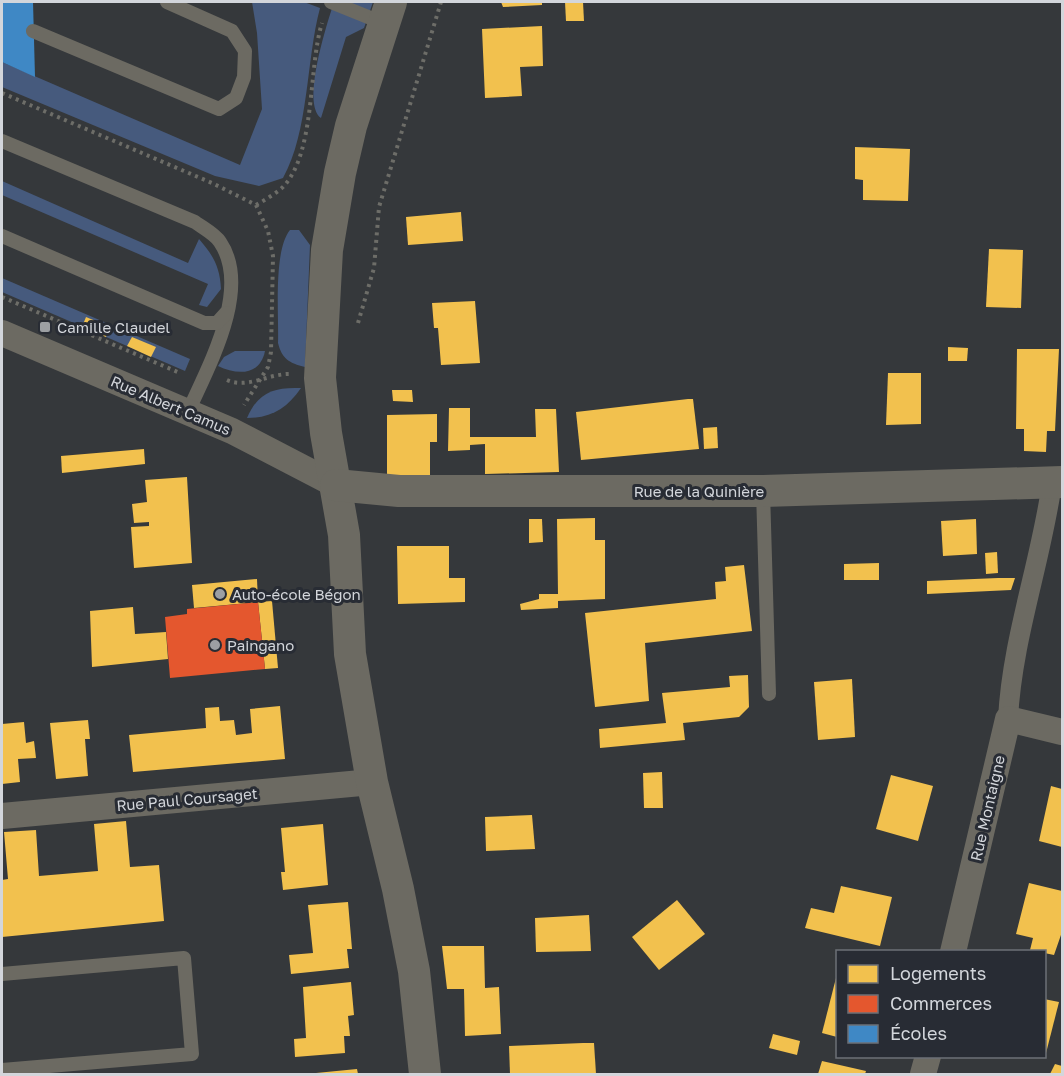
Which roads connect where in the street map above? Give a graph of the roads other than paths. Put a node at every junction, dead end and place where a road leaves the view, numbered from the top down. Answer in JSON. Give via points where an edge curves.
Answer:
{"nodes":[{"id":1,"x":167,"y":2,"type":"edge"},
{"id":2,"x":328,"y":7,"type":"edge"},
{"id":3,"x":387,"y":12,"type":"edge"},
{"id":4,"x":33,"y":31,"type":"dead end"},
{"id":5,"x":2,"y":141,"type":"edge"},
{"id":6,"x":2,"y":236,"type":"edge"},
{"id":7,"x":228,"y":311,"type":"junction"},
{"id":8,"x":2,"y":333,"type":"edge"},
{"id":9,"x":188,"y":412,"type":"junction"},
{"id":10,"x":1057,"y":482,"type":"edge"},
{"id":11,"x":336,"y":485,"type":"junction"},
{"id":12,"x":763,"y":491,"type":"junction"},
{"id":13,"x":769,"y":694,"type":"dead end"},
{"id":14,"x":1008,"y":719,"type":"junction"},
{"id":15,"x":1062,"y":732,"type":"edge"},
{"id":16,"x":372,"y":782,"type":"junction"},
{"id":17,"x":2,"y":816,"type":"edge"},
{"id":18,"x":953,"y":950,"type":"edge"},
{"id":19,"x":2,"y":974,"type":"edge"},
{"id":20,"x":927,"y":1058,"type":"edge"},
{"id":21,"x":2,"y":1070,"type":"edge"},
{"id":22,"x":425,"y":1074,"type":"edge"},
{"id":23,"x":923,"y":1074,"type":"edge"}],
"edges":[{"from":1,"to":4,"type":"lane","via":[[232,30],[245,51],[244,77],[236,98],[219,109]]},
{"from":2,"to":3,"type":"lane"},
{"from":3,"to":11,"type":"street","via":[[351,126],[327,250],[320,378]]},
{"from":5,"to":7,"type":"lane","via":[[195,222],[220,241],[231,266]]},
{"from":6,"to":7,"type":"lane","via":[[204,322],[217,322]]},
{"from":7,"to":9,"type":"lane"},
{"from":8,"to":9,"type":"street","name":"Rue Albert Camus"},
{"from":9,"to":11,"type":"street","name":"Rue Albert Camus"},
{"from":10,"to":12,"type":"street","name":"Rue de la Quinière"},
{"from":10,"to":14,"type":"street","via":[[1010,683]]},
{"from":11,"to":12,"type":"street","name":"Rue de la Quinière","via":[[399,491]]},
{"from":11,"to":16,"type":"street","via":[[344,535],[350,654]]},
{"from":12,"to":13,"type":"lane"},
{"from":14,"to":15,"type":"street"},
{"from":14,"to":18,"type":"street","name":"Rue Montaigne"},
{"from":16,"to":17,"type":"street","name":"Rue Paul Coursaget"},
{"from":16,"to":22,"type":"street","via":[[414,971]]},
{"from":19,"to":21,"type":"lane","via":[[184,958],[192,1054]]},
{"from":20,"to":23,"type":"street"}]}
